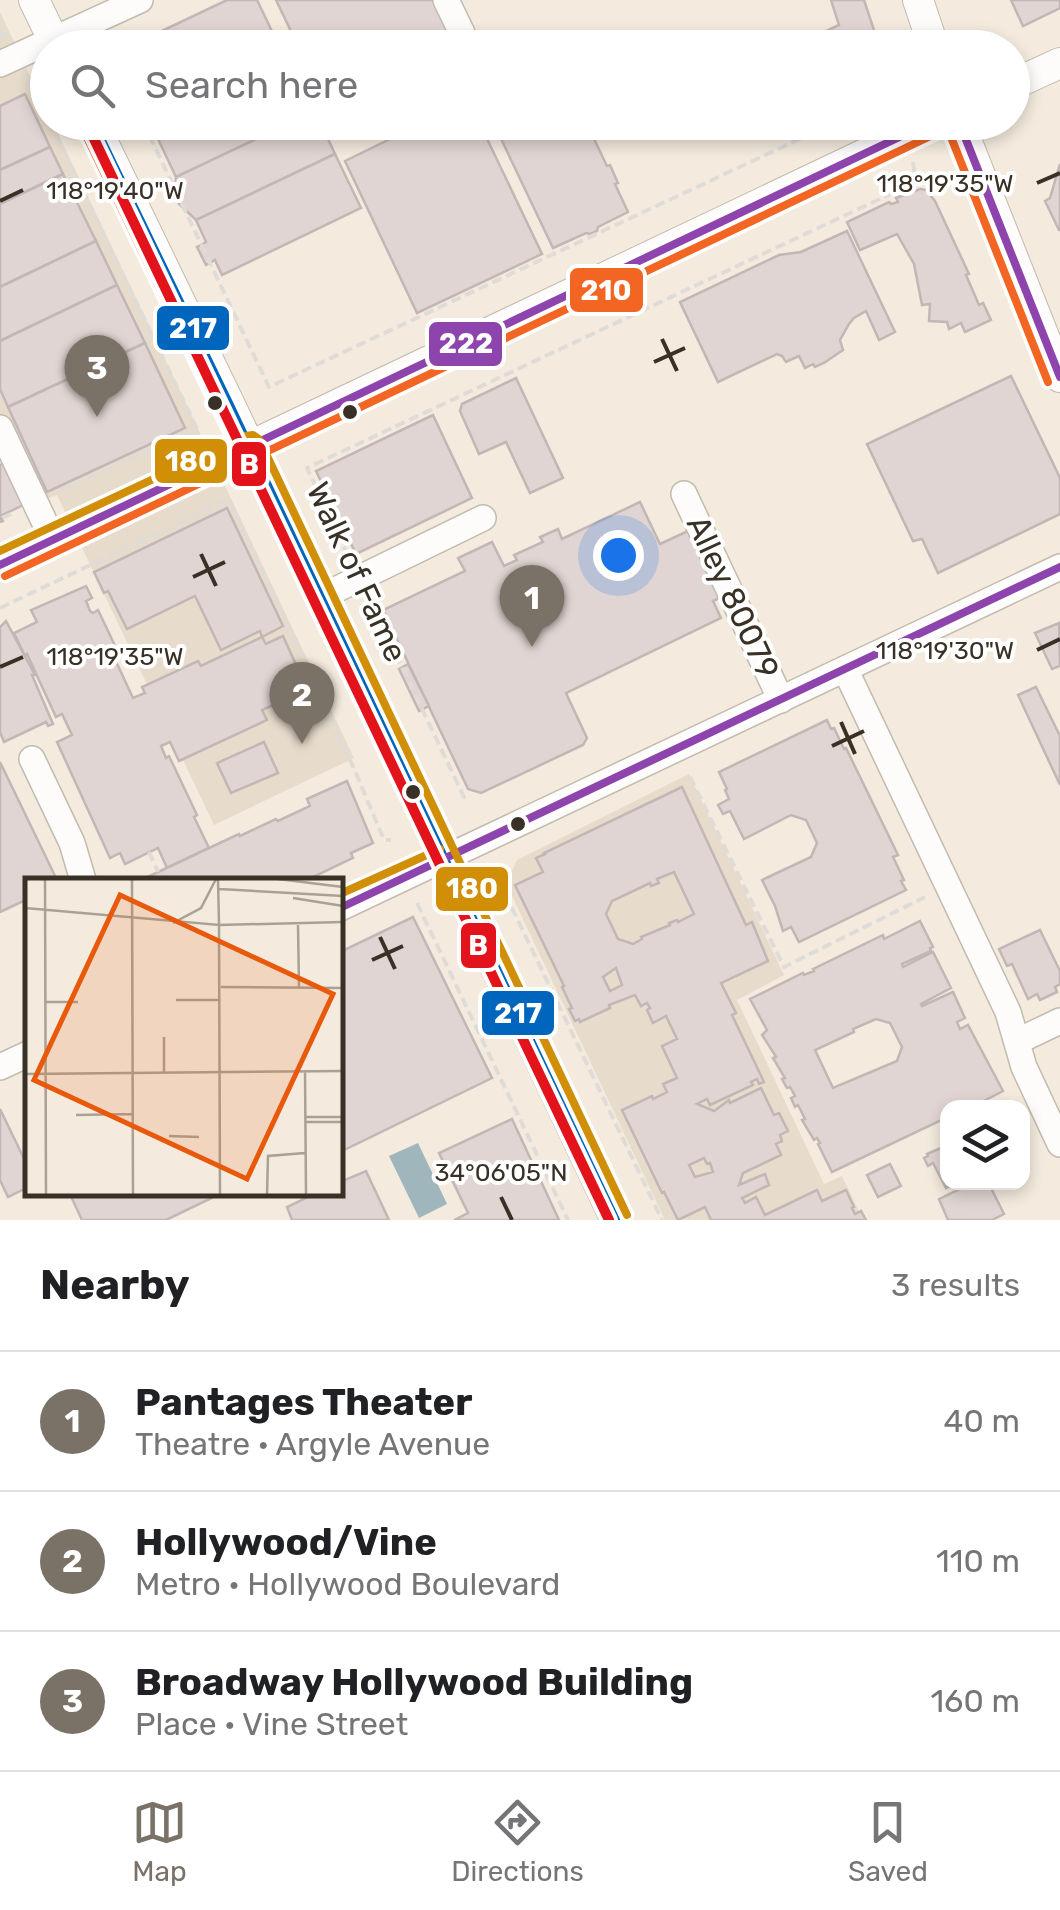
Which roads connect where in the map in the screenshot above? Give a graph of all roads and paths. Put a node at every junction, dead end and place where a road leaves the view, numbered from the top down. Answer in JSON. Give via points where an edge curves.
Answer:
{"nodes":[{"id":1,"x":34,"y":0,"type":"edge"},
{"id":2,"x":140,"y":0,"type":"edge"},
{"id":3,"x":446,"y":0,"type":"edge"},
{"id":4,"x":918,"y":0,"type":"edge"},
{"id":5,"x":49,"y":30,"type":"edge"},
{"id":6,"x":81,"y":30,"type":"edge"},
{"id":7,"x":461,"y":30,"type":"edge"},
{"id":8,"x":928,"y":30,"type":"edge"},
{"id":9,"x":30,"y":53,"type":"edge"},
{"id":10,"x":1060,"y":63,"type":"edge"},
{"id":11,"x":0,"y":64,"type":"edge"},
{"id":12,"x":1030,"y":77,"type":"edge"},
{"id":13,"x":28,"y":83,"type":"dead end"},
{"id":14,"x":30,"y":87,"type":"edge"},
{"id":15,"x":59,"y":140,"type":"edge"},
{"id":16,"x":102,"y":140,"type":"edge"},
{"id":17,"x":152,"y":140,"type":"edge"},
{"id":18,"x":798,"y":140,"type":"edge"},
{"id":19,"x":894,"y":140,"type":"edge"},
{"id":20,"x":966,"y":140,"type":"edge"},
{"id":21,"x":916,"y":177,"type":"dead end"},
{"id":22,"x":1008,"y":246,"type":"junction"},
{"id":23,"x":1060,"y":328,"type":"edge"},
{"id":24,"x":1060,"y":378,"type":"edge"},
{"id":25,"x":0,"y":428,"type":"edge"},
{"id":26,"x":250,"y":447,"type":"junction"},
{"id":27,"x":684,"y":494,"type":"dead end"},
{"id":28,"x":35,"y":503,"type":"junction"},
{"id":29,"x":2,"y":518,"type":"dead end"},
{"id":30,"x":484,"y":518,"type":"dead end"},
{"id":31,"x":53,"y":540,"type":"junction"},
{"id":32,"x":0,"y":565,"type":"edge"},
{"id":33,"x":1060,"y":567,"type":"edge"},
{"id":34,"x":359,"y":578,"type":"junction"},
{"id":35,"x":321,"y":597,"type":"junction"},
{"id":36,"x":0,"y":608,"type":"edge"},
{"id":37,"x":845,"y":669,"type":"junction"},
{"id":38,"x":781,"y":700,"type":"junction"},
{"id":39,"x":32,"y":759,"type":"dead end"},
{"id":40,"x":690,"y":777,"type":"dead end"},
{"id":41,"x":463,"y":801,"type":"dead end"},
{"id":42,"x":390,"y":840,"type":"dead end"},
{"id":43,"x":72,"y":843,"type":"junction"},
{"id":44,"x":149,"y":852,"type":"dead end"},
{"id":45,"x":445,"y":860,"type":"junction"},
{"id":46,"x":494,"y":868,"type":"dead end"},
{"id":47,"x":158,"y":872,"type":"dead end"},
{"id":48,"x":82,"y":878,"type":"edge"},
{"id":49,"x":101,"y":878,"type":"edge"},
{"id":50,"x":932,"y":893,"type":"dead end"},
{"id":51,"x":417,"y":903,"type":"dead end"},
{"id":52,"x":342,"y":907,"type":"edge"},
{"id":53,"x":1060,"y":1021,"type":"edge"},
{"id":54,"x":1018,"y":1041,"type":"junction"},
{"id":55,"x":25,"y":1055,"type":"edge"},
{"id":56,"x":0,"y":1066,"type":"edge"},
{"id":57,"x":1060,"y":1144,"type":"edge"},
{"id":58,"x":568,"y":1220,"type":"edge"},
{"id":59,"x":616,"y":1220,"type":"edge"},
{"id":60,"x":662,"y":1220,"type":"edge"}],
"edges":[{"from":1,"to":5,"type":"main road"},
{"from":2,"to":6,"type":"street"},
{"from":3,"to":7,"type":"street"},
{"from":4,"to":8,"type":"main road"},
{"from":9,"to":11,"type":"street"},
{"from":10,"to":12,"type":"main road"},
{"from":13,"to":14,"type":"path"},
{"from":15,"to":28,"type":"path","via":[[197,429]]},
{"from":16,"to":26,"type":"main road"},
{"from":17,"to":18,"type":"path","via":[[269,388]]},
{"from":19,"to":26,"type":"main road"},
{"from":20,"to":22,"type":"main road"},
{"from":21,"to":34,"type":"path","name":"Walk of Fame","via":[[307,468]]},
{"from":22,"to":23,"type":"main road"},
{"from":22,"to":24,"type":"main road"},
{"from":25,"to":28,"type":"street"},
{"from":26,"to":31,"type":"main road"},
{"from":26,"to":35,"type":"main road"},
{"from":27,"to":38,"type":"street","name":"Alley 80079"},
{"from":28,"to":29,"type":"path"},
{"from":28,"to":31,"type":"street"},
{"from":30,"to":34,"type":"street"},
{"from":31,"to":32,"type":"main road"},
{"from":33,"to":37,"type":"street"},
{"from":34,"to":35,"type":"street"},
{"from":34,"to":41,"type":"path","name":"Walk of Fame"},
{"from":35,"to":45,"type":"main road"},
{"from":36,"to":42,"type":"path","via":[[229,499],[384,840]]},
{"from":37,"to":38,"type":"street"},
{"from":37,"to":54,"type":"street"},
{"from":38,"to":45,"type":"street"},
{"from":39,"to":43,"type":"street"},
{"from":40,"to":50,"type":"path","via":[[784,967]]},
{"from":43,"to":48,"type":"street"},
{"from":43,"to":49,"type":"street"},
{"from":44,"to":47,"type":"path"},
{"from":45,"to":52,"type":"street"},
{"from":45,"to":59,"type":"main road"},
{"from":46,"to":60,"type":"path"},
{"from":51,"to":58,"type":"path"},
{"from":53,"to":54,"type":"street"},
{"from":54,"to":57,"type":"street"},
{"from":55,"to":56,"type":"street"}]}
